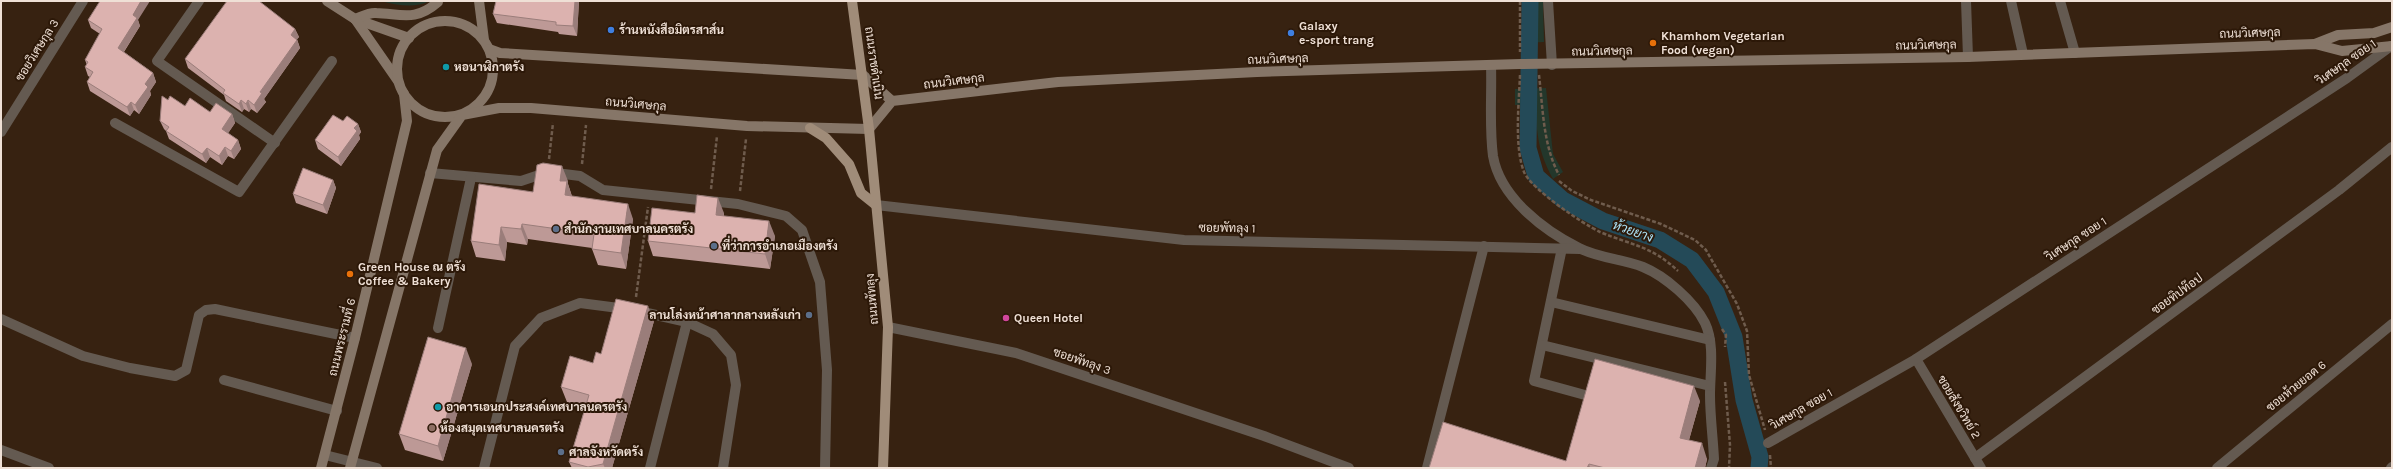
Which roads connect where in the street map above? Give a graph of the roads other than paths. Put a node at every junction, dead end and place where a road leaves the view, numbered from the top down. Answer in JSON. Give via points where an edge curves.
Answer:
{"nodes":[{"id":1,"x":83,"y":1,"type":"edge"},
{"id":2,"x":199,"y":1,"type":"edge"},
{"id":3,"x":327,"y":1,"type":"edge"},
{"id":4,"x":479,"y":1,"type":"edge"},
{"id":5,"x":852,"y":1,"type":"edge"},
{"id":6,"x":1548,"y":1,"type":"edge"},
{"id":7,"x":1966,"y":1,"type":"edge"},
{"id":8,"x":2011,"y":1,"type":"edge"},
{"id":9,"x":2060,"y":1,"type":"edge"},
{"id":10,"x":438,"y":2,"type":"edge"},
{"id":11,"x":355,"y":19,"type":"junction"},
{"id":12,"x":436,"y":22,"type":"junction"},
{"id":13,"x":2392,"y":27,"type":"edge"},
{"id":14,"x":409,"y":38,"type":"junction"},
{"id":15,"x":486,"y":44,"type":"junction"},
{"id":16,"x":2315,"y":44,"type":"junction"},
{"id":17,"x":2392,"y":46,"type":"edge"},
{"id":18,"x":2074,"y":53,"type":"junction"},
{"id":19,"x":2023,"y":54,"type":"junction"},
{"id":20,"x":1968,"y":57,"type":"junction"},
{"id":21,"x":332,"y":61,"type":"dead end"},
{"id":22,"x":1552,"y":64,"type":"junction"},
{"id":23,"x":1491,"y":65,"type":"junction"},
{"id":24,"x":863,"y":75,"type":"junction"},
{"id":25,"x":399,"y":83,"type":"junction"},
{"id":26,"x":404,"y":94,"type":"junction"},
{"id":27,"x":892,"y":101,"type":"junction"},
{"id":28,"x":462,"y":115,"type":"junction"},
{"id":29,"x":115,"y":122,"type":"dead end"},
{"id":30,"x":810,"y":128,"type":"junction"},
{"id":31,"x":869,"y":129,"type":"junction"},
{"id":32,"x":1,"y":132,"type":"edge"},
{"id":33,"x":275,"y":143,"type":"junction"},
{"id":34,"x":2392,"y":147,"type":"edge"},
{"id":35,"x":430,"y":173,"type":"junction"},
{"id":36,"x":471,"y":178,"type":"junction"},
{"id":37,"x":876,"y":205,"type":"junction"},
{"id":38,"x":1484,"y":246,"type":"junction"},
{"id":39,"x":1562,"y":248,"type":"junction"},
{"id":40,"x":1580,"y":249,"type":"junction"},
{"id":41,"x":1551,"y":302,"type":"junction"},
{"id":42,"x":1,"y":319,"type":"edge"},
{"id":43,"x":687,"y":322,"type":"junction"},
{"id":44,"x":2392,"y":324,"type":"edge"},
{"id":45,"x":888,"y":327,"type":"junction"},
{"id":46,"x":438,"y":328,"type":"dead end"},
{"id":47,"x":355,"y":338,"type":"junction"},
{"id":48,"x":1710,"y":340,"type":"junction"},
{"id":49,"x":1542,"y":346,"type":"junction"},
{"id":50,"x":1916,"y":359,"type":"junction"},
{"id":51,"x":224,"y":380,"type":"dead end"},
{"id":52,"x":1710,"y":386,"type":"junction"},
{"id":53,"x":1585,"y":395,"type":"edge"},
{"id":54,"x":337,"y":411,"type":"junction"},
{"id":55,"x":1768,"y":443,"type":"dead end"},
{"id":56,"x":1,"y":450,"type":"edge"},
{"id":57,"x":324,"y":455,"type":"junction"},
{"id":58,"x":1975,"y":458,"type":"junction"},
{"id":59,"x":351,"y":465,"type":"edge"},
{"id":60,"x":49,"y":468,"type":"edge"},
{"id":61,"x":321,"y":468,"type":"edge"},
{"id":62,"x":377,"y":468,"type":"edge"},
{"id":63,"x":484,"y":468,"type":"edge"},
{"id":64,"x":650,"y":468,"type":"edge"},
{"id":65,"x":724,"y":468,"type":"edge"},
{"id":66,"x":825,"y":468,"type":"edge"},
{"id":67,"x":883,"y":468,"type":"edge"},
{"id":68,"x":1350,"y":468,"type":"edge"},
{"id":69,"x":1427,"y":468,"type":"edge"},
{"id":70,"x":1711,"y":468,"type":"edge"},
{"id":71,"x":1981,"y":468,"type":"edge"},
{"id":72,"x":2217,"y":468,"type":"edge"}],
"edges":[{"from":1,"to":32,"type":"street","name":"ซอยวิเศษกุล 3"},
{"from":2,"to":33,"type":"street","via":[[157,61]]},
{"from":3,"to":11,"type":"main road"},
{"from":4,"to":15,"type":"main road"},
{"from":5,"to":24,"type":"main road","name":"ถนนราชดำเนิน"},
{"from":6,"to":22,"type":"street"},
{"from":7,"to":20,"type":"street"},
{"from":8,"to":19,"type":"street"},
{"from":9,"to":18,"type":"street"},
{"from":10,"to":11,"type":"main road","via":[[428,11],[402,17],[374,12]]},
{"from":10,"to":12,"type":"main road"},
{"from":11,"to":14,"type":"main road"},
{"from":11,"to":25,"type":"main road"},
{"from":12,"to":14,"type":"main road","via":[[421,28]]},
{"from":12,"to":15,"type":"main road","via":[[452,21],[467,26]]},
{"from":13,"to":16,"type":"main road","name":"ถนนวิเศษกุล","via":[[2374,34],[2338,34]]},
{"from":14,"to":25,"type":"main road","via":[[400,52],[397,67]]},
{"from":15,"to":24,"type":"main road","via":[[500,53]]},
{"from":15,"to":28,"type":"main road","via":[[493,64],[492,80],[486,94],[476,106]]},
{"from":16,"to":17,"type":"main road","name":"ถนนวิเศษกุล","via":[[2342,50]]},
{"from":16,"to":18,"type":"main road","name":"ถนนวิเศษกุล"},
{"from":17,"to":50,"type":"street","name":"วิเศษกุล ซอย 1","via":[[2340,83]]},
{"from":18,"to":19,"type":"main road","name":"ถนนวิเศษกุล"},
{"from":19,"to":20,"type":"main road","name":"ถนนวิเศษกุล"},
{"from":20,"to":22,"type":"main road","name":"ถนนวิเศษกุล"},
{"from":21,"to":33,"type":"street"},
{"from":22,"to":23,"type":"main road","name":"ถนนวิเศษกุล"},
{"from":23,"to":27,"type":"main road","name":"ถนนวิเศษกุล","via":[[1257,72],[1058,82]]},
{"from":23,"to":40,"type":"street","via":[[1493,156],[1499,174],[1511,197],[1533,218]]},
{"from":24,"to":27,"type":"main road"},
{"from":24,"to":31,"type":"main road","name":"ถนนราชดำเนิน"},
{"from":25,"to":26,"type":"main road"},
{"from":26,"to":28,"type":"main road","via":[[417,109],[431,116],[447,118]]},
{"from":26,"to":47,"type":"main road","name":"ถนนพระรามที่ 6","via":[[407,121]]},
{"from":27,"to":31,"type":"main road"},
{"from":28,"to":30,"type":"main road","name":"ถนนวิเศษกุล","via":[[499,108],[555,109],[719,124]]},
{"from":28,"to":35,"type":"main road","via":[[437,150]]},
{"from":29,"to":33,"type":"street","via":[[239,192]]},
{"from":30,"to":31,"type":"main road","name":"ถนนวิเศษกุล"},
{"from":30,"to":37,"type":"main road","via":[[826,138],[849,164],[861,194]]},
{"from":31,"to":37,"type":"main road","name":"ถนนพัทลุง"},
{"from":34,"to":58,"type":"street","name":"ซอยทิปท๊อป","via":[[2333,195]]},
{"from":35,"to":36,"type":"street"},
{"from":35,"to":59,"type":"main road"},
{"from":36,"to":46,"type":"street"},
{"from":36,"to":66,"type":"street","via":[[520,181],[548,172],[580,176],[603,190],[738,204],[786,216],[802,230],[820,282],[827,370]]},
{"from":37,"to":38,"type":"street","name":"ซอยพัทลุง 1","via":[[1184,240]]},
{"from":37,"to":45,"type":"main road","name":"ถนนพัทลุง"},
{"from":38,"to":39,"type":"street","name":"ซอยพัทลุง 1"},
{"from":38,"to":69,"type":"street"},
{"from":39,"to":40,"type":"street","name":"ซอยพัทลุง 1"},
{"from":39,"to":41,"type":"street"},
{"from":40,"to":48,"type":"street","via":[[1643,267],[1665,279],[1686,299],[1705,323]]},
{"from":41,"to":48,"type":"street"},
{"from":41,"to":49,"type":"street"},
{"from":42,"to":47,"type":"street","via":[[83,356],[175,376],[186,370],[199,315],[206,310],[215,309]]},
{"from":43,"to":63,"type":"street","via":[[634,310],[580,303],[541,318],[515,346]]},
{"from":43,"to":64,"type":"street"},
{"from":43,"to":65,"type":"street","via":[[713,334],[731,355],[736,385]]},
{"from":44,"to":72,"type":"street","name":"ซอยห้วยยอด 6"},
{"from":45,"to":67,"type":"main road","name":"ถนนพัทลุง"},
{"from":45,"to":68,"type":"street","name":"ซอยพัทลุง 3","via":[[1016,353],[1264,436]]},
{"from":47,"to":54,"type":"main road","name":"ถนนพระรามที่ 6"},
{"from":48,"to":52,"type":"street"},
{"from":49,"to":52,"type":"street"},
{"from":49,"to":53,"type":"street","via":[[1534,382]]},
{"from":50,"to":55,"type":"street","name":"วิเศษกุล ซอย 1"},
{"from":50,"to":58,"type":"street","name":"ซอยสังขวิทย์ 2"},
{"from":51,"to":54,"type":"street"},
{"from":52,"to":70,"type":"street","via":[[1714,459]]},
{"from":54,"to":57,"type":"main road","name":"ถนนพระรามที่ 6"},
{"from":56,"to":60,"type":"street"},
{"from":57,"to":59,"type":"street"},
{"from":57,"to":61,"type":"main road","name":"ถนนพระรามที่ 6"},
{"from":58,"to":71,"type":"street","name":"ซอยสังขวิทย์ 2"},
{"from":59,"to":62,"type":"street"}]}
